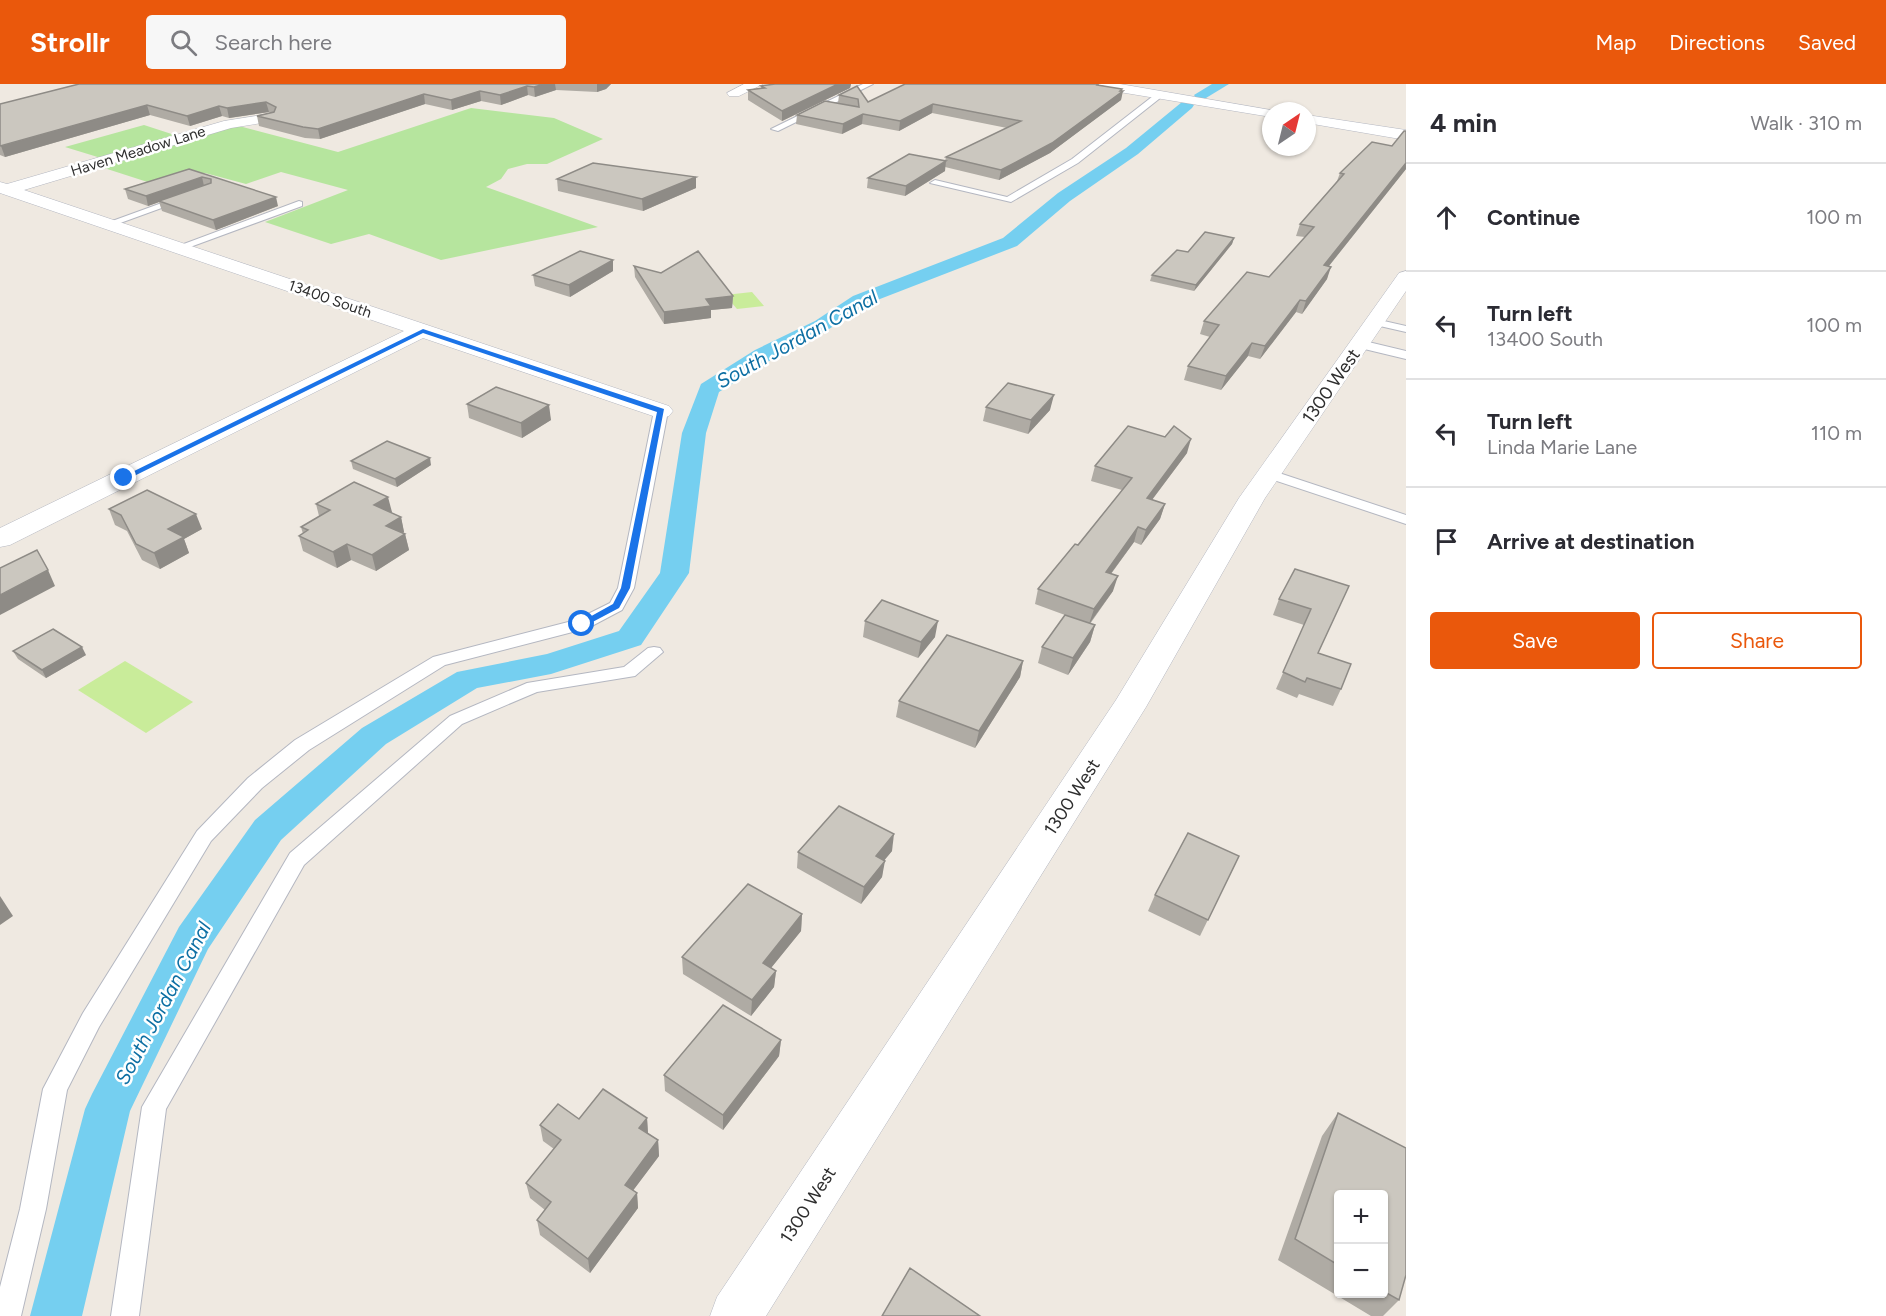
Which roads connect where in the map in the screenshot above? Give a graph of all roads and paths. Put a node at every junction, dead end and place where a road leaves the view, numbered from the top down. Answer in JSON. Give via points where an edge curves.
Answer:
{"nodes":[{"id":1,"x":756,"y":84,"type":"edge"},
{"id":2,"x":869,"y":84,"type":"edge"},
{"id":3,"x":1095,"y":84,"type":"edge"},
{"id":4,"x":734,"y":93,"type":"dead end"},
{"id":5,"x":1160,"y":95,"type":"junction"},
{"id":6,"x":824,"y":106,"type":"junction"},
{"id":7,"x":844,"y":110,"type":"edge"},
{"id":8,"x":1262,"y":112,"type":"edge"},
{"id":9,"x":269,"y":118,"type":"edge"},
{"id":10,"x":1316,"y":120,"type":"edge"},
{"id":11,"x":775,"y":129,"type":"dead end"},
{"id":12,"x":1406,"y":135,"type":"edge"},
{"id":13,"x":935,"y":183,"type":"edge"},
{"id":14,"x":4,"y":188,"type":"edge"},
{"id":15,"x":197,"y":194,"type":"edge"},
{"id":16,"x":298,"y":204,"type":"dead end"},
{"id":17,"x":109,"y":224,"type":"junction"},
{"id":18,"x":178,"y":248,"type":"junction"},
{"id":19,"x":1406,"y":278,"type":"edge"},
{"id":20,"x":423,"y":330,"type":"junction"},
{"id":21,"x":1380,"y":331,"type":"edge"},
{"id":22,"x":1406,"y":355,"type":"edge"},
{"id":23,"x":661,"y":411,"type":"joint"},
{"id":24,"x":1269,"y":474,"type":"junction"},
{"id":25,"x":1406,"y":520,"type":"edge"},
{"id":26,"x":0,"y":539,"type":"edge"},
{"id":27,"x":654,"y":652,"type":"dead end"},
{"id":28,"x":7,"y":1316,"type":"edge"},
{"id":29,"x":126,"y":1316,"type":"edge"},
{"id":30,"x":736,"y":1316,"type":"edge"}],
"edges":[{"from":1,"to":4,"type":"street"},
{"from":2,"to":6,"type":"lane"},
{"from":3,"to":5,"type":"street"},
{"from":5,"to":8,"type":"street"},
{"from":5,"to":13,"type":"lane","via":[[1075,161],[1008,200]]},
{"from":6,"to":7,"type":"lane"},
{"from":6,"to":11,"type":"lane"},
{"from":9,"to":14,"type":"street","name":"Haven Meadow Lane","via":[[229,124]]},
{"from":10,"to":12,"type":"street"},
{"from":14,"to":17,"type":"street","name":"13400 South"},
{"from":15,"to":17,"type":"lane"},
{"from":16,"to":18,"type":"lane"},
{"from":17,"to":18,"type":"street","name":"13400 South"},
{"from":18,"to":20,"type":"street","name":"13400 South"},
{"from":19,"to":21,"type":"street","name":"1300 West"},
{"from":20,"to":23,"type":"street","name":"13400 South"},
{"from":20,"to":26,"type":"street"},
{"from":21,"to":22,"type":"lane"},
{"from":21,"to":24,"type":"street","name":"1300 West"},
{"from":23,"to":28,"type":"lane","via":[[626,588],[616,606],[582,624],[439,661],[302,745],[255,783],[204,836],[91,1020],[56,1089]]},
{"from":24,"to":25,"type":"lane"},
{"from":24,"to":30,"type":"street","name":"1300 West","via":[[1129,707]]},
{"from":27,"to":29,"type":"lane","via":[[629,672],[533,687],[456,720],[297,859],[154,1107]]}]}
